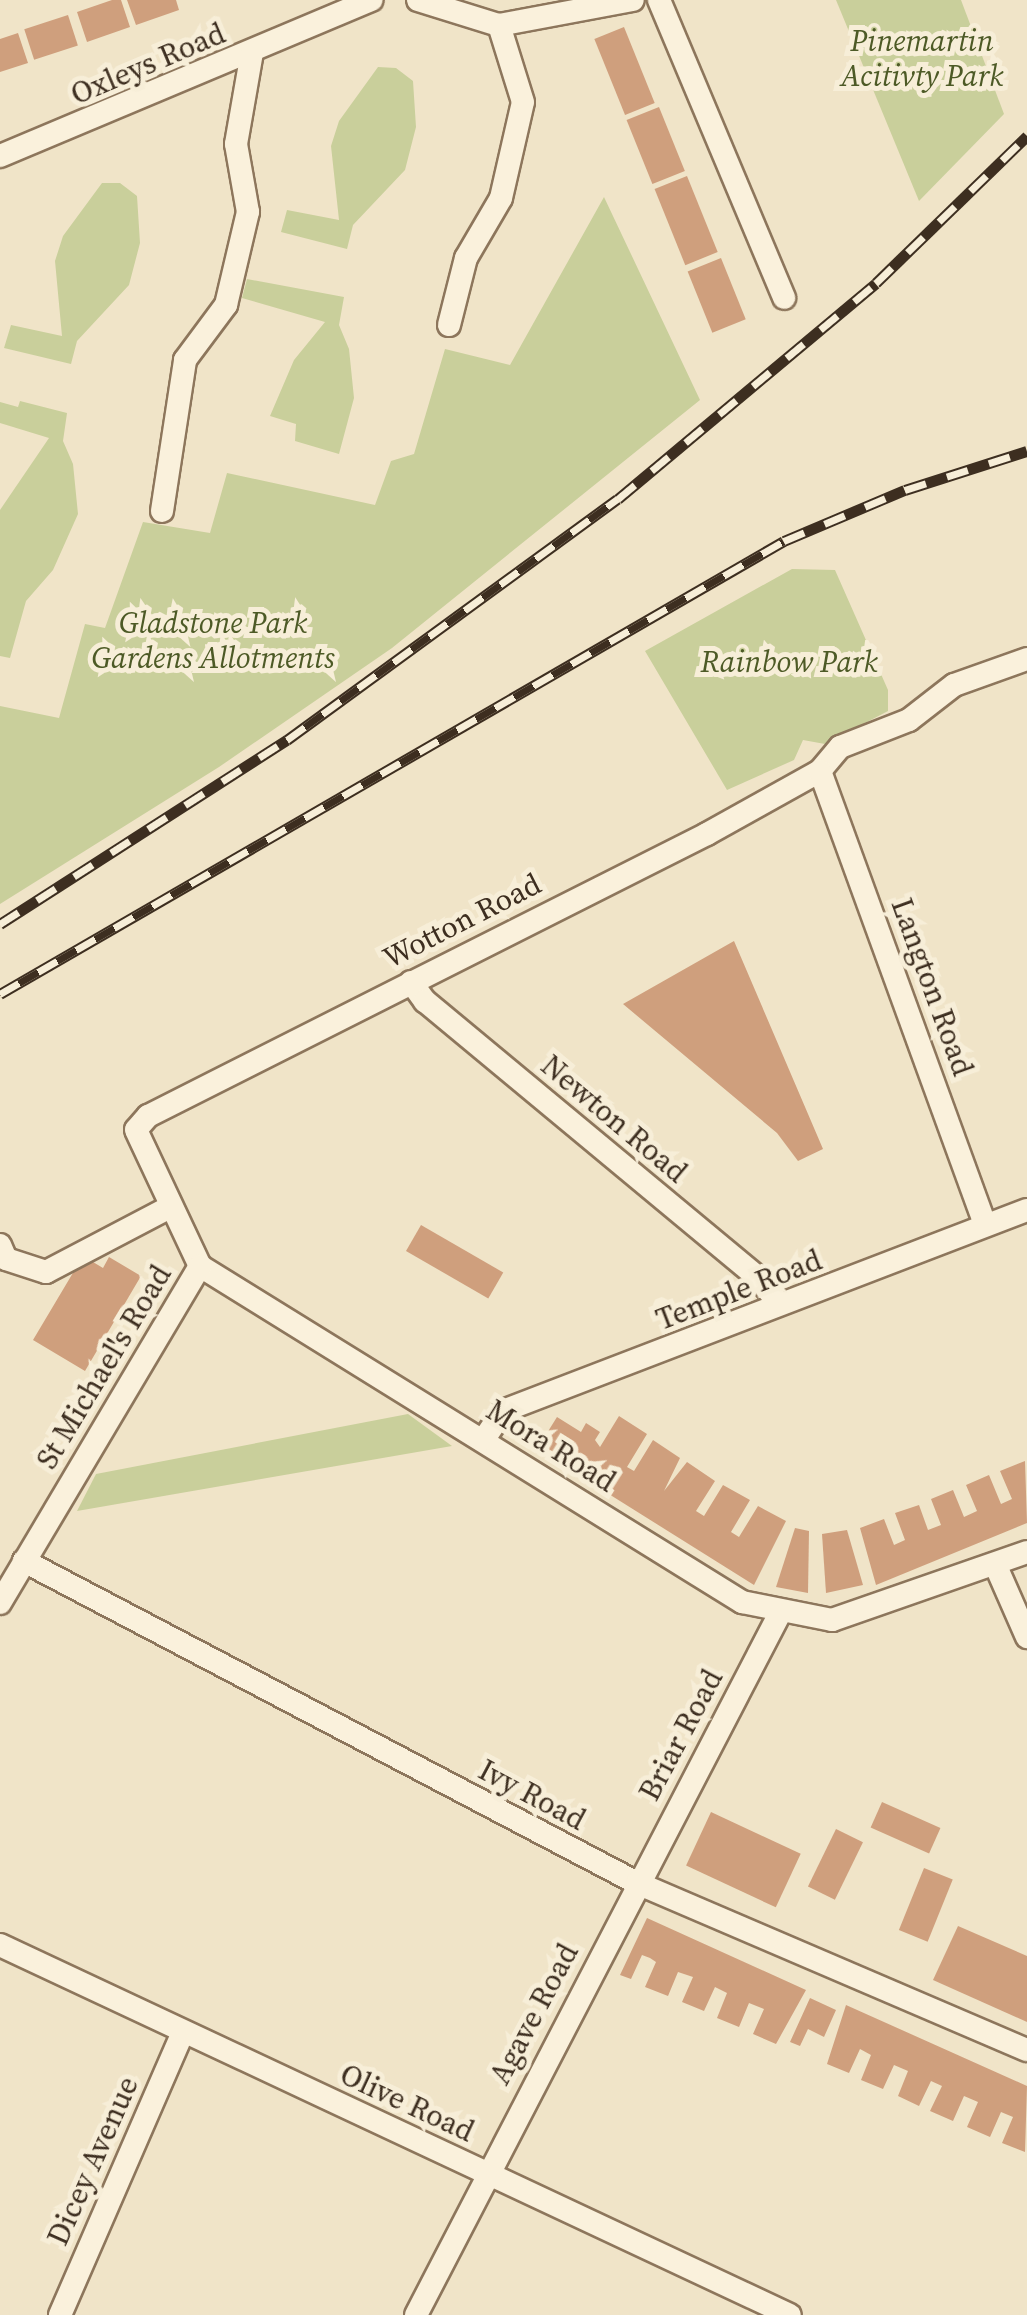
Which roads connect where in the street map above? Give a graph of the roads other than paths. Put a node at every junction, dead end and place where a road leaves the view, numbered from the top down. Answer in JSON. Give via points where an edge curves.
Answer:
{"nodes":[{"id":1,"x":372,"y":0,"type":"edge"},
{"id":2,"x":418,"y":0,"type":"edge"},
{"id":3,"x":634,"y":0,"type":"edge"},
{"id":4,"x":659,"y":0,"type":"edge"},
{"id":5,"x":498,"y":25,"type":"junction"},
{"id":6,"x":252,"y":52,"type":"junction"},
{"id":7,"x":0,"y":156,"type":"edge"},
{"id":8,"x":784,"y":298,"type":"dead end"},
{"id":9,"x":449,"y":325,"type":"dead end"},
{"id":10,"x":162,"y":511,"type":"dead end"},
{"id":11,"x":1027,"y":659,"type":"edge"},
{"id":12,"x":820,"y":771,"type":"junction"},
{"id":13,"x":410,"y":982,"type":"junction"},
{"id":14,"x":170,"y":1207,"type":"junction"},
{"id":15,"x":1027,"y":1210,"type":"edge"},
{"id":16,"x":985,"y":1226,"type":"junction"},
{"id":17,"x":0,"y":1245,"type":"edge"},
{"id":18,"x":200,"y":1266,"type":"junction"},
{"id":19,"x":779,"y":1303,"type":"junction"},
{"id":20,"x":484,"y":1439,"type":"junction"},
{"id":21,"x":1027,"y":1552,"type":"edge"},
{"id":22,"x":24,"y":1560,"type":"junction"},
{"id":23,"x":995,"y":1564,"type":"junction"},
{"id":24,"x":0,"y":1603,"type":"edge"},
{"id":25,"x":779,"y":1614,"type":"junction"},
{"id":26,"x":1027,"y":1636,"type":"edge"},
{"id":27,"x":636,"y":1884,"type":"junction"},
{"id":28,"x":0,"y":1945,"type":"edge"},
{"id":29,"x":183,"y":2032,"type":"junction"},
{"id":30,"x":1027,"y":2050,"type":"edge"},
{"id":31,"x":485,"y":2172,"type":"junction"},
{"id":32,"x":752,"y":2307,"type":"edge"},
{"id":33,"x":60,"y":2315,"type":"edge"},
{"id":34,"x":416,"y":2315,"type":"edge"},
{"id":35,"x":790,"y":2315,"type":"edge"}],
"edges":[{"from":1,"to":6,"type":"street","name":"Oxleys Road"},
{"from":2,"to":5,"type":"street"},
{"from":3,"to":5,"type":"street"},
{"from":4,"to":8,"type":"street","via":[[781,259]]},
{"from":5,"to":9,"type":"street","via":[[523,102],[501,198],[466,258]]},
{"from":6,"to":7,"type":"street","name":"Oxleys Road"},
{"from":6,"to":10,"type":"street","via":[[236,144],[248,212],[226,305],[186,360]]},
{"from":11,"to":12,"type":"street","name":"Wotton Road","via":[[954,685],[908,720],[840,747]]},
{"from":12,"to":13,"type":"street","name":"Wotton Road"},
{"from":12,"to":16,"type":"street","name":"Langton Road"},
{"from":13,"to":14,"type":"street","name":"Wotton Road","via":[[148,1116],[136,1130]]},
{"from":13,"to":19,"type":"street","name":"Newton Road","via":[[757,1277]]},
{"from":14,"to":17,"type":"street","via":[[46,1272],[6,1259]]},
{"from":14,"to":18,"type":"street"},
{"from":15,"to":16,"type":"street","name":"Temple Road"},
{"from":16,"to":19,"type":"street","name":"Temple Road"},
{"from":18,"to":20,"type":"street","name":"Mora Road"},
{"from":18,"to":22,"type":"street","name":"St Michael's Road"},
{"from":19,"to":20,"type":"street","name":"Temple Road","via":[[504,1410]]},
{"from":20,"to":25,"type":"street","name":"Mora Road","via":[[742,1602]]},
{"from":21,"to":23,"type":"street","name":"Mora Road"},
{"from":22,"to":24,"type":"street","name":"St Michael's Road"},
{"from":22,"to":27,"type":"street","name":"Ivy Road"},
{"from":23,"to":25,"type":"street","name":"Mora Road","via":[[832,1620]]},
{"from":23,"to":26,"type":"street"},
{"from":25,"to":27,"type":"street","name":"Briar Road"},
{"from":27,"to":30,"type":"street","name":"Ivy Road"},
{"from":27,"to":31,"type":"street","name":"Agave Road"},
{"from":28,"to":29,"type":"street","name":"Olive Road"},
{"from":29,"to":31,"type":"street","name":"Olive Road"},
{"from":29,"to":33,"type":"street","name":"Dicey Avenue"},
{"from":31,"to":32,"type":"street","name":"Olive Road"},
{"from":31,"to":34,"type":"street","name":"Agave Road"},
{"from":32,"to":35,"type":"street","name":"Olive Road"}]}
